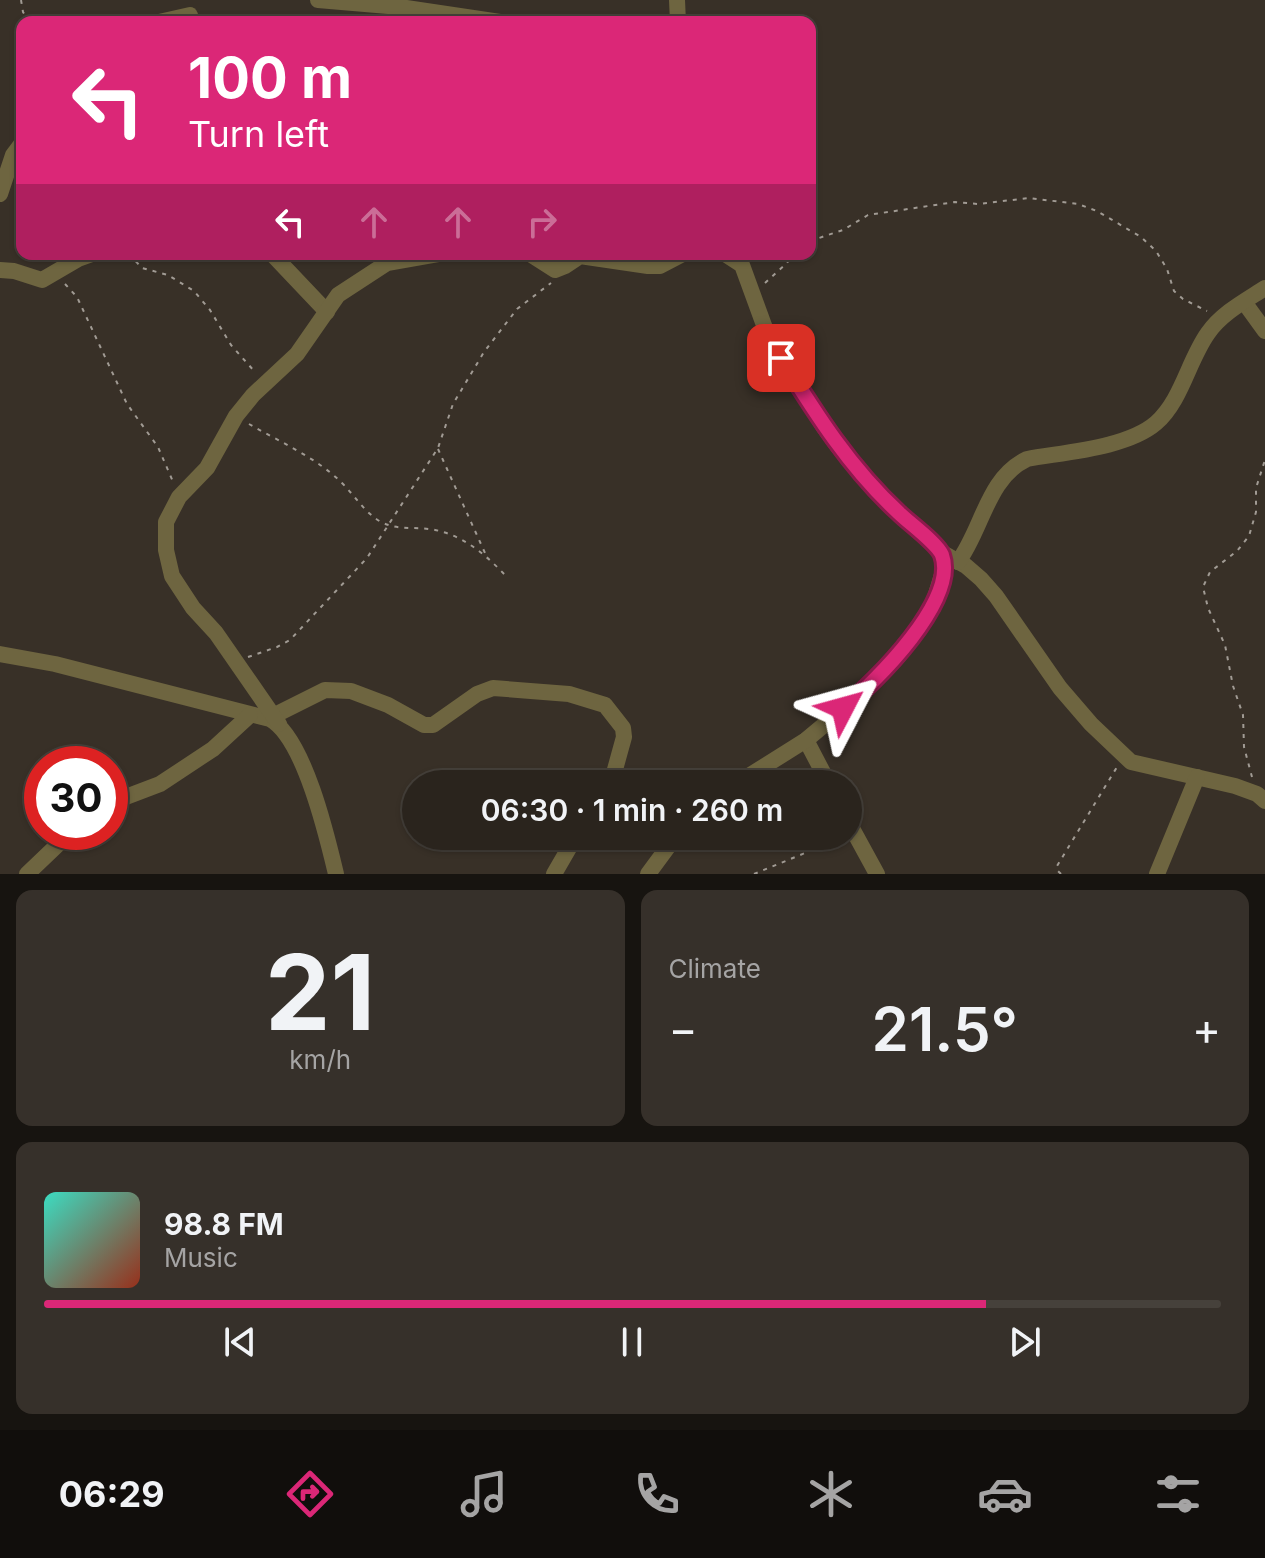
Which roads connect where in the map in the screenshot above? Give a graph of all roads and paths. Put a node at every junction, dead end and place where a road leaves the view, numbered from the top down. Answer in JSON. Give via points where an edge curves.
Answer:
{"nodes":[{"id":1,"x":318,"y":0,"type":"edge"},
{"id":2,"x":460,"y":16,"type":"edge"},
{"id":3,"x":16,"y":151,"type":"edge"},
{"id":4,"x":0,"y":191,"type":"edge"},
{"id":5,"x":816,"y":239,"type":"edge"},
{"id":6,"x":76,"y":260,"type":"edge"},
{"id":7,"x":135,"y":260,"type":"edge"},
{"id":8,"x":278,"y":260,"type":"edge"},
{"id":9,"x":404,"y":260,"type":"edge"},
{"id":10,"x":539,"y":260,"type":"edge"},
{"id":11,"x":574,"y":260,"type":"edge"},
{"id":12,"x":612,"y":260,"type":"edge"},
{"id":13,"x":672,"y":260,"type":"edge"},
{"id":14,"x":737,"y":260,"type":"edge"},
{"id":15,"x":789,"y":260,"type":"edge"},
{"id":16,"x":0,"y":270,"type":"edge"},
{"id":17,"x":50,"y":276,"type":"junction"},
{"id":18,"x":552,"y":283,"type":"dead end"},
{"id":19,"x":1265,"y":288,"type":"edge"},
{"id":20,"x":755,"y":297,"type":"junction"},
{"id":21,"x":1244,"y":302,"type":"junction"},
{"id":22,"x":327,"y":312,"type":"junction"},
{"id":23,"x":1220,"y":319,"type":"junction"},
{"id":24,"x":1265,"y":331,"type":"edge"},
{"id":25,"x":266,"y":385,"type":"junction"},
{"id":26,"x":236,"y":416,"type":"junction"},
{"id":27,"x":438,"y":448,"type":"junction"},
{"id":28,"x":1265,"y":460,"type":"edge"},
{"id":29,"x":179,"y":497,"type":"junction"},
{"id":30,"x":390,"y":526,"type":"junction"},
{"id":31,"x":941,"y":552,"type":"junction"},
{"id":32,"x":486,"y":555,"type":"junction"},
{"id":33,"x":958,"y":562,"type":"junction"},
{"id":34,"x":506,"y":576,"type":"dead end"},
{"id":35,"x":0,"y":654,"type":"edge"},
{"id":36,"x":235,"y":660,"type":"junction"},
{"id":37,"x":250,"y":715,"type":"junction"},
{"id":38,"x":276,"y":720,"type":"junction"},
{"id":39,"x":806,"y":740,"type":"junction"},
{"id":40,"x":1124,"y":755,"type":"junction"},
{"id":41,"x":615,"y":770,"type":"edge"},
{"id":42,"x":758,"y":770,"type":"edge"},
{"id":43,"x":822,"y":770,"type":"edge"},
{"id":44,"x":1197,"y":777,"type":"junction"},
{"id":45,"x":128,"y":796,"type":"edge"},
{"id":46,"x":1261,"y":797,"type":"edge"},
{"id":47,"x":862,"y":847,"type":"edge"},
{"id":48,"x":52,"y":850,"type":"edge"},
{"id":49,"x":568,"y":850,"type":"edge"},
{"id":50,"x":666,"y":850,"type":"edge"},
{"id":51,"x":810,"y":850,"type":"edge"},
{"id":52,"x":27,"y":874,"type":"edge"},
{"id":53,"x":336,"y":874,"type":"edge"},
{"id":54,"x":554,"y":874,"type":"edge"},
{"id":55,"x":648,"y":874,"type":"edge"},
{"id":56,"x":754,"y":874,"type":"edge"},
{"id":57,"x":877,"y":874,"type":"edge"},
{"id":58,"x":1061,"y":874,"type":"edge"},
{"id":59,"x":1157,"y":874,"type":"edge"}],
"edges":[{"from":1,"to":2,"type":"street"},
{"from":3,"to":4,"type":"street"},
{"from":5,"to":23,"type":"path","via":[[868,215],[955,202],[1029,198],[1078,204],[1141,237],[1156,251],[1174,291]]},
{"from":6,"to":17,"type":"street"},
{"from":7,"to":25,"type":"path","via":[[194,291]]},
{"from":8,"to":22,"type":"street"},
{"from":9,"to":22,"type":"street","via":[[387,263],[338,295]]},
{"from":10,"to":11,"type":"street","via":[[559,270]]},
{"from":12,"to":13,"type":"street","via":[[660,266]]},
{"from":14,"to":20,"type":"street"},
{"from":15,"to":20,"type":"path"},
{"from":16,"to":17,"type":"street","via":[[38,280]]},
{"from":17,"to":29,"type":"path","via":[[77,297],[127,404],[158,447]]},
{"from":18,"to":27,"type":"path","via":[[517,309],[484,352],[453,404]]},
{"from":19,"to":21,"type":"street"},
{"from":20,"to":31,"type":"street","via":[[781,358],[839,448]]},
{"from":21,"to":23,"type":"street"},
{"from":21,"to":24,"type":"street"},
{"from":22,"to":25,"type":"street"},
{"from":23,"to":33,"type":"street","via":[[1206,334],[1157,422],[1124,440],[1013,465],[997,484]]},
{"from":25,"to":26,"type":"street"},
{"from":26,"to":29,"type":"street","via":[[207,468]]},
{"from":26,"to":30,"type":"path","via":[[310,459]]},
{"from":27,"to":30,"type":"path"},
{"from":27,"to":32,"type":"path"},
{"from":28,"to":46,"type":"path","via":[[1249,536],[1210,572],[1203,587],[1225,645],[1243,715],[1244,747]]},
{"from":29,"to":36,"type":"street","via":[[166,522],[172,576]]},
{"from":30,"to":32,"type":"path","via":[[444,532]]},
{"from":30,"to":36,"type":"path","via":[[290,640]]},
{"from":31,"to":33,"type":"street"},
{"from":31,"to":39,"type":"street","via":[[944,568],[933,604],[898,657]]},
{"from":32,"to":34,"type":"path"},
{"from":33,"to":40,"type":"street","via":[[996,596],[1060,688]]},
{"from":35,"to":37,"type":"street"},
{"from":36,"to":38,"type":"street"},
{"from":37,"to":38,"type":"street"},
{"from":37,"to":45,"type":"street","via":[[213,749],[160,784]]},
{"from":38,"to":41,"type":"street","via":[[325,690],[340,689],[388,705],[424,725],[433,725],[493,688],[569,694],[605,705],[623,728]]},
{"from":38,"to":53,"type":"street","via":[[307,779]]},
{"from":39,"to":42,"type":"street"},
{"from":39,"to":43,"type":"street"},
{"from":40,"to":44,"type":"street","via":[[1139,765]]},
{"from":40,"to":58,"type":"path","via":[[1057,866]]},
{"from":44,"to":46,"type":"street"},
{"from":44,"to":59,"type":"street"},
{"from":47,"to":57,"type":"street"},
{"from":48,"to":52,"type":"street"},
{"from":49,"to":54,"type":"street"},
{"from":50,"to":55,"type":"street"},
{"from":51,"to":56,"type":"path"}]}
